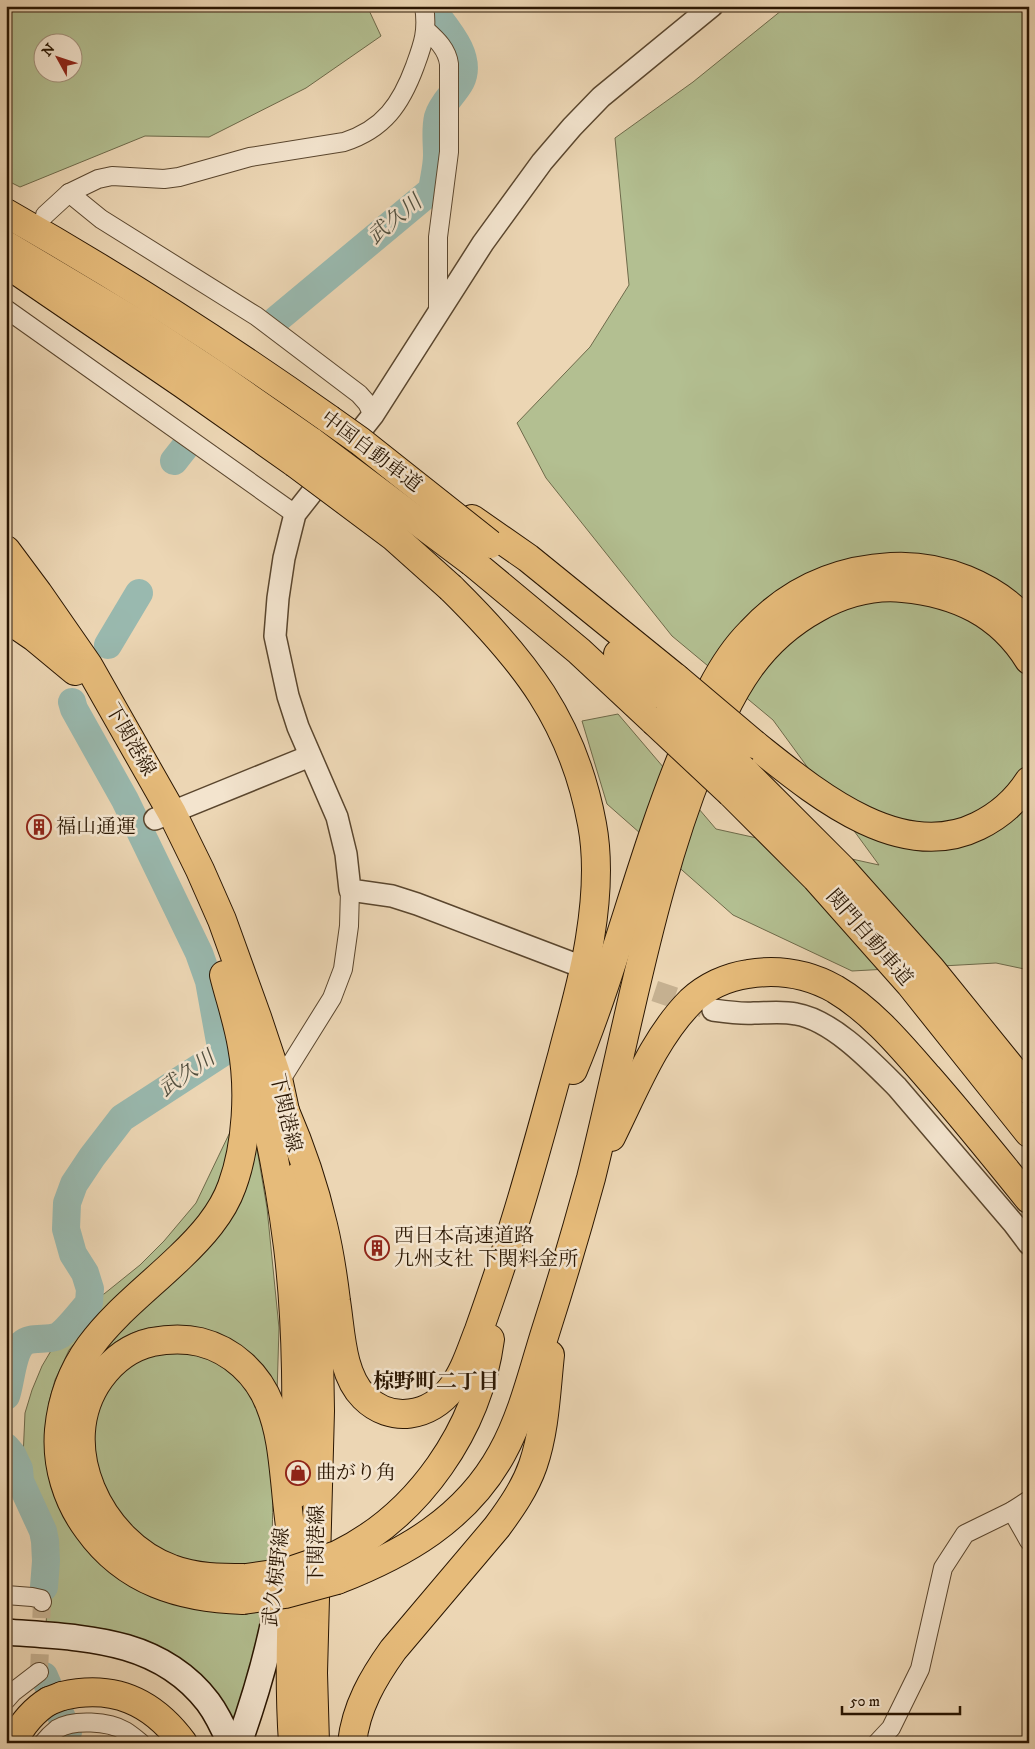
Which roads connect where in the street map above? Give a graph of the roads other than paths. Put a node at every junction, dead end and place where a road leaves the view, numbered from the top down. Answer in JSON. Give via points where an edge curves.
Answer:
{"nodes":[{"id":1,"x":424,"y":6,"type":"edge"},
{"id":2,"x":712,"y":6,"type":"edge"},
{"id":3,"x":426,"y":30,"type":"junction"},
{"id":4,"x":69,"y":193,"type":"junction"},
{"id":5,"x":6,"y":213,"type":"edge"},
{"id":6,"x":45,"y":215,"type":"dead end"},
{"id":7,"x":6,"y":245,"type":"edge"},
{"id":8,"x":6,"y":264,"type":"edge"},
{"id":9,"x":6,"y":309,"type":"edge"},
{"id":10,"x":438,"y":313,"type":"junction"},
{"id":11,"x":373,"y":416,"type":"junction"},
{"id":12,"x":360,"y":441,"type":"junction"},
{"id":13,"x":304,"y":452,"type":"junction"},
{"id":14,"x":295,"y":514,"type":"junction"},
{"id":15,"x":6,"y":550,"type":"edge"},
{"id":16,"x":481,"y":553,"type":"junction"},
{"id":17,"x":6,"y":586,"type":"edge"},
{"id":18,"x":6,"y":618,"type":"edge"},
{"id":19,"x":1029,"y":624,"type":"edge"},
{"id":20,"x":1029,"y":660,"type":"edge"},
{"id":21,"x":75,"y":671,"type":"junction"},
{"id":22,"x":671,"y":688,"type":"junction"},
{"id":23,"x":705,"y":733,"type":"joint"},
{"id":24,"x":310,"y":756,"type":"junction"},
{"id":25,"x":693,"y":757,"type":"joint"},
{"id":26,"x":1029,"y":781,"type":"edge"},
{"id":27,"x":164,"y":816,"type":"junction"},
{"id":28,"x":350,"y":890,"type":"junction"},
{"id":29,"x":572,"y":963,"type":"tunnel mouth"},
{"id":30,"x":224,"y":975,"type":"junction"},
{"id":31,"x":713,"y":1010,"type":"tunnel mouth"},
{"id":32,"x":279,"y":1083,"type":"junction"},
{"id":33,"x":1029,"y":1090,"type":"edge"},
{"id":34,"x":286,"y":1111,"type":"junction"},
{"id":35,"x":1029,"y":1134,"type":"edge"},
{"id":36,"x":531,"y":1170,"type":"junction"},
{"id":37,"x":590,"y":1179,"type":"junction"},
{"id":38,"x":1029,"y":1199,"type":"edge"},
{"id":39,"x":1029,"y":1244,"type":"edge"},
{"id":40,"x":498,"y":1280,"type":"junction"},
{"id":41,"x":556,"y":1299,"type":"junction"},
{"id":42,"x":298,"y":1408,"type":"junction"},
{"id":43,"x":286,"y":1490,"type":"junction"},
{"id":44,"x":1029,"y":1500,"type":"edge"},
{"id":45,"x":1012,"y":1511,"type":"junction"},
{"id":46,"x":1029,"y":1541,"type":"edge"},
{"id":47,"x":294,"y":1557,"type":"junction"},
{"id":48,"x":337,"y":1568,"type":"junction"},
{"id":49,"x":245,"y":1589,"type":"junction"},
{"id":50,"x":6,"y":1595,"type":"edge"},
{"id":51,"x":42,"y":1602,"type":"dead end"},
{"id":52,"x":6,"y":1632,"type":"edge"},
{"id":53,"x":39,"y":1672,"type":"dead end"},
{"id":54,"x":6,"y":1700,"type":"edge"},
{"id":55,"x":231,"y":1738,"type":"edge"},
{"id":56,"x":12,"y":1743,"type":"edge"},
{"id":57,"x":43,"y":1743,"type":"edge"},
{"id":58,"x":140,"y":1743,"type":"edge"},
{"id":59,"x":183,"y":1743,"type":"edge"},
{"id":60,"x":293,"y":1743,"type":"edge"},
{"id":61,"x":315,"y":1743,"type":"edge"},
{"id":62,"x":352,"y":1743,"type":"edge"},
{"id":63,"x":878,"y":1743,"type":"edge"}],
"edges":[{"from":1,"to":3,"type":"street"},
{"from":2,"to":10,"type":"street","via":[[601,97],[572,127],[483,243]]},
{"from":3,"to":4,"type":"street","via":[[409,81],[397,104],[381,122],[359,137],[250,157],[179,177],[112,176]]},
{"from":3,"to":10,"type":"street","via":[[448,54],[449,152],[438,237]]},
{"from":4,"to":6,"type":"street"},
{"from":4,"to":11,"type":"street","via":[[101,219],[256,316],[359,394]]},
{"from":5,"to":12,"type":"main road","name":"中国自動車道","bridge":true,"via":[[133,288],[276,381]]},
{"from":7,"to":13,"type":"main road","name":"中国自動車道","via":[[136,322],[220,377]]},
{"from":8,"to":13,"type":"main road","via":[[183,384]]},
{"from":9,"to":14,"type":"street"},
{"from":10,"to":11,"type":"street"},
{"from":11,"to":14,"type":"street"},
{"from":12,"to":16,"type":"main road","name":"中国自動車道","bridge":true},
{"from":12,"to":22,"type":"main road","via":[[528,558]]},
{"from":13,"to":16,"type":"main road","name":"中国自動車道","bridge":true},
{"from":13,"to":36,"type":"main road","bridge":true,"via":[[451,588],[508,647],[550,705],[576,762],[593,828],[595,899],[582,980]]},
{"from":14,"to":24,"type":"street","via":[[284,558],[275,636],[288,696]]},
{"from":15,"to":27,"type":"main road","name":"下関港線","via":[[88,665]]},
{"from":16,"to":22,"type":"main road","name":"中国自動車道","via":[[546,591]]},
{"from":16,"to":25,"type":"main road","name":"中国自動車道","bridge":true,"via":[[579,651]]},
{"from":17,"to":21,"type":"main road","name":"下関港線","via":[[55,641]]},
{"from":18,"to":21,"type":"main road"},
{"from":19,"to":36,"type":"main road","via":[[1009,606],[968,580],[926,568],[903,566],[856,571],[809,587],[768,615],[749,633],[717,680],[682,757],[654,831],[598,1008]]},
{"from":20,"to":37,"type":"main road","via":[[1005,630],[973,607],[944,594],[896,587],[855,592],[833,600],[811,610],[769,644],[734,691],[710,741],[675,835],[649,925]]},
{"from":21,"to":27,"type":"main road","name":"下関港線"},
{"from":22,"to":23,"type":"main road","name":"中国自動車道","bridge":true},
{"from":22,"to":26,"type":"main road","bridge":true,"via":[[826,798],[874,824],[909,836],[931,837],[971,830],[992,820],[1009,806]]},
{"from":23,"to":33,"type":"main road","name":"関門自動車道","bridge":true,"via":[[842,869],[931,969]]},
{"from":24,"to":27,"type":"street"},
{"from":24,"to":28,"type":"street","via":[[337,817]]},
{"from":25,"to":35,"type":"main road","name":"関門自動車道","bridge":true,"via":[[816,878],[910,984]]},
{"from":27,"to":30,"type":"main road","name":"下関港線"},
{"from":27,"to":32,"type":"main road","name":"下関港線","via":[[200,870],[222,920]]},
{"from":28,"to":29,"type":"street","via":[[392,896]]},
{"from":28,"to":32,"type":"street","via":[[343,969],[332,998]]},
{"from":30,"to":42,"type":"main road","name":"下関港線","via":[[244,1026],[280,1191],[293,1302]]},
{"from":30,"to":49,"type":"main road","via":[[242,1046],[245,1081],[242,1149],[231,1188],[201,1236],[114,1318],[83,1354],[65,1394],[59,1438],[64,1479],[71,1499],[82,1521],[114,1558],[156,1584],[178,1592],[200,1597]]},
{"from":31,"to":39,"type":"street","via":[[797,1014],[817,1019],[836,1032],[897,1087]]},
{"from":32,"to":34,"type":"main road","name":"下関港線"},
{"from":34,"to":40,"type":"main road","via":[[305,1159],[324,1226],[350,1373],[355,1386],[374,1405],[396,1415],[409,1414],[432,1407],[443,1398],[467,1362]]},
{"from":34,"to":61,"type":"main road","name":"下関港線","via":[[310,1241],[319,1352],[313,1673]]},
{"from":36,"to":40,"type":"main road"},
{"from":37,"to":38,"type":"main road","via":[[655,1050],[678,1014],[706,989],[722,981],[739,975],[777,972],[815,980],[835,989],[878,1022],[945,1096]]},
{"from":37,"to":41,"type":"main road"},
{"from":40,"to":48,"type":"main road","via":[[484,1368],[453,1446],[428,1481],[393,1519],[356,1546]]},
{"from":41,"to":48,"type":"main road","via":[[518,1417],[503,1451],[470,1499],[438,1528],[370,1568]]},
{"from":41,"to":62,"type":"main road","via":[[540,1442],[530,1472],[512,1507],[378,1671],[358,1714]]},
{"from":42,"to":43,"type":"main road","name":"武久椋野線"},
{"from":42,"to":47,"type":"main road","name":"下関港線"},
{"from":43,"to":47,"type":"main road"},
{"from":43,"to":49,"type":"main road","via":[[283,1454],[270,1404],[250,1372],[224,1350],[175,1338],[144,1344],[119,1358],[95,1386],[82,1425],[82,1448],[85,1470],[102,1513],[116,1531],[152,1560],[173,1570],[219,1578]]},
{"from":43,"to":55,"type":"main road","name":"武久椋野線","via":[[275,1616],[256,1688]]},
{"from":44,"to":45,"type":"street"},
{"from":45,"to":46,"type":"street"},
{"from":45,"to":63,"type":"street","via":[[965,1534],[943,1568],[920,1668],[891,1728]]},
{"from":47,"to":60,"type":"main road","name":"下関港線","via":[[290,1640]]},
{"from":48,"to":49,"type":"main road","bridge":true,"via":[[285,1594]]},
{"from":50,"to":51,"type":"street","via":[[32,1597]]},
{"from":52,"to":55,"type":"main road","name":"武久椋野線","via":[[108,1642],[157,1658],[194,1685]]},
{"from":53,"to":54,"type":"street"},
{"from":56,"to":59,"type":"main road","via":[[30,1716],[55,1699],[77,1692],[110,1692],[140,1703],[158,1715]]},
{"from":57,"to":58,"type":"street","via":[[65,1726],[90,1723],[124,1730]]}]}
